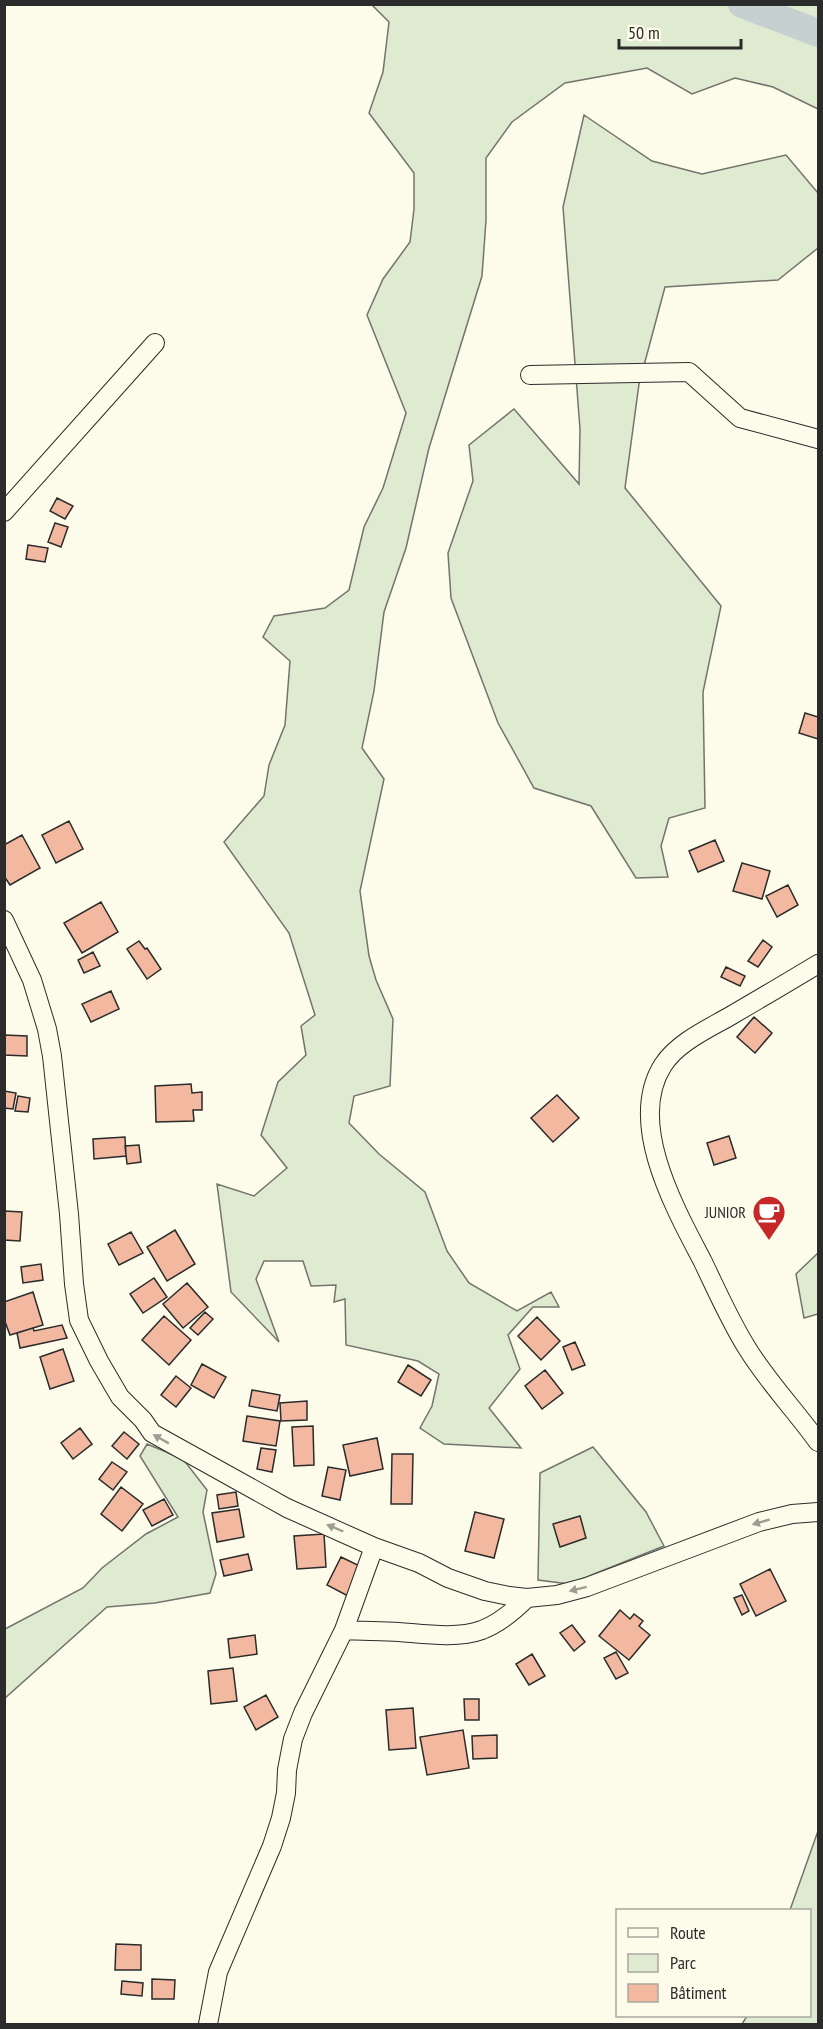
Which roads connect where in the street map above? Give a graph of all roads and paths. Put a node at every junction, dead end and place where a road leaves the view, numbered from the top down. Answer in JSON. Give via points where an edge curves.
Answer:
{"nodes":[{"id":1,"x":155,"y":343,"type":"dead end"},
{"id":2,"x":530,"y":375,"type":"dead end"},
{"id":3,"x":819,"y":439,"type":"edge"},
{"id":4,"x":4,"y":512,"type":"edge"},
{"id":5,"x":4,"y":920,"type":"edge"},
{"id":6,"x":819,"y":964,"type":"edge"},
{"id":7,"x":819,"y":1442,"type":"edge"},
{"id":8,"x":819,"y":1512,"type":"edge"},
{"id":9,"x":374,"y":1547,"type":"junction"},
{"id":10,"x":527,"y":1598,"type":"junction"},
{"id":11,"x":344,"y":1630,"type":"junction"},
{"id":12,"x":208,"y":2025,"type":"edge"}],
"edges":[{"from":1,"to":4,"type":"street"},
{"from":2,"to":3,"type":"street","via":[[690,372],[740,418]]},
{"from":9,"to":5,"type":"street","one_way":true,"via":[[286,1508],[152,1433],[120,1397],[99,1362],[79,1320],[47,1029],[32,980]]},
{"from":6,"to":7,"type":"street","via":[[673,1052],[655,1080],[651,1113],[654,1149],[679,1216],[747,1348]]},
{"from":8,"to":10,"type":"street","one_way":true,"via":[[759,1522],[587,1587]]},
{"from":9,"to":10,"type":"street","via":[[469,1586]]},
{"from":9,"to":11,"type":"street"},
{"from":10,"to":11,"type":"street","via":[[497,1623],[472,1632]]},
{"from":11,"to":12,"type":"street","via":[[293,1739],[281,1818],[218,1972]]}]}
